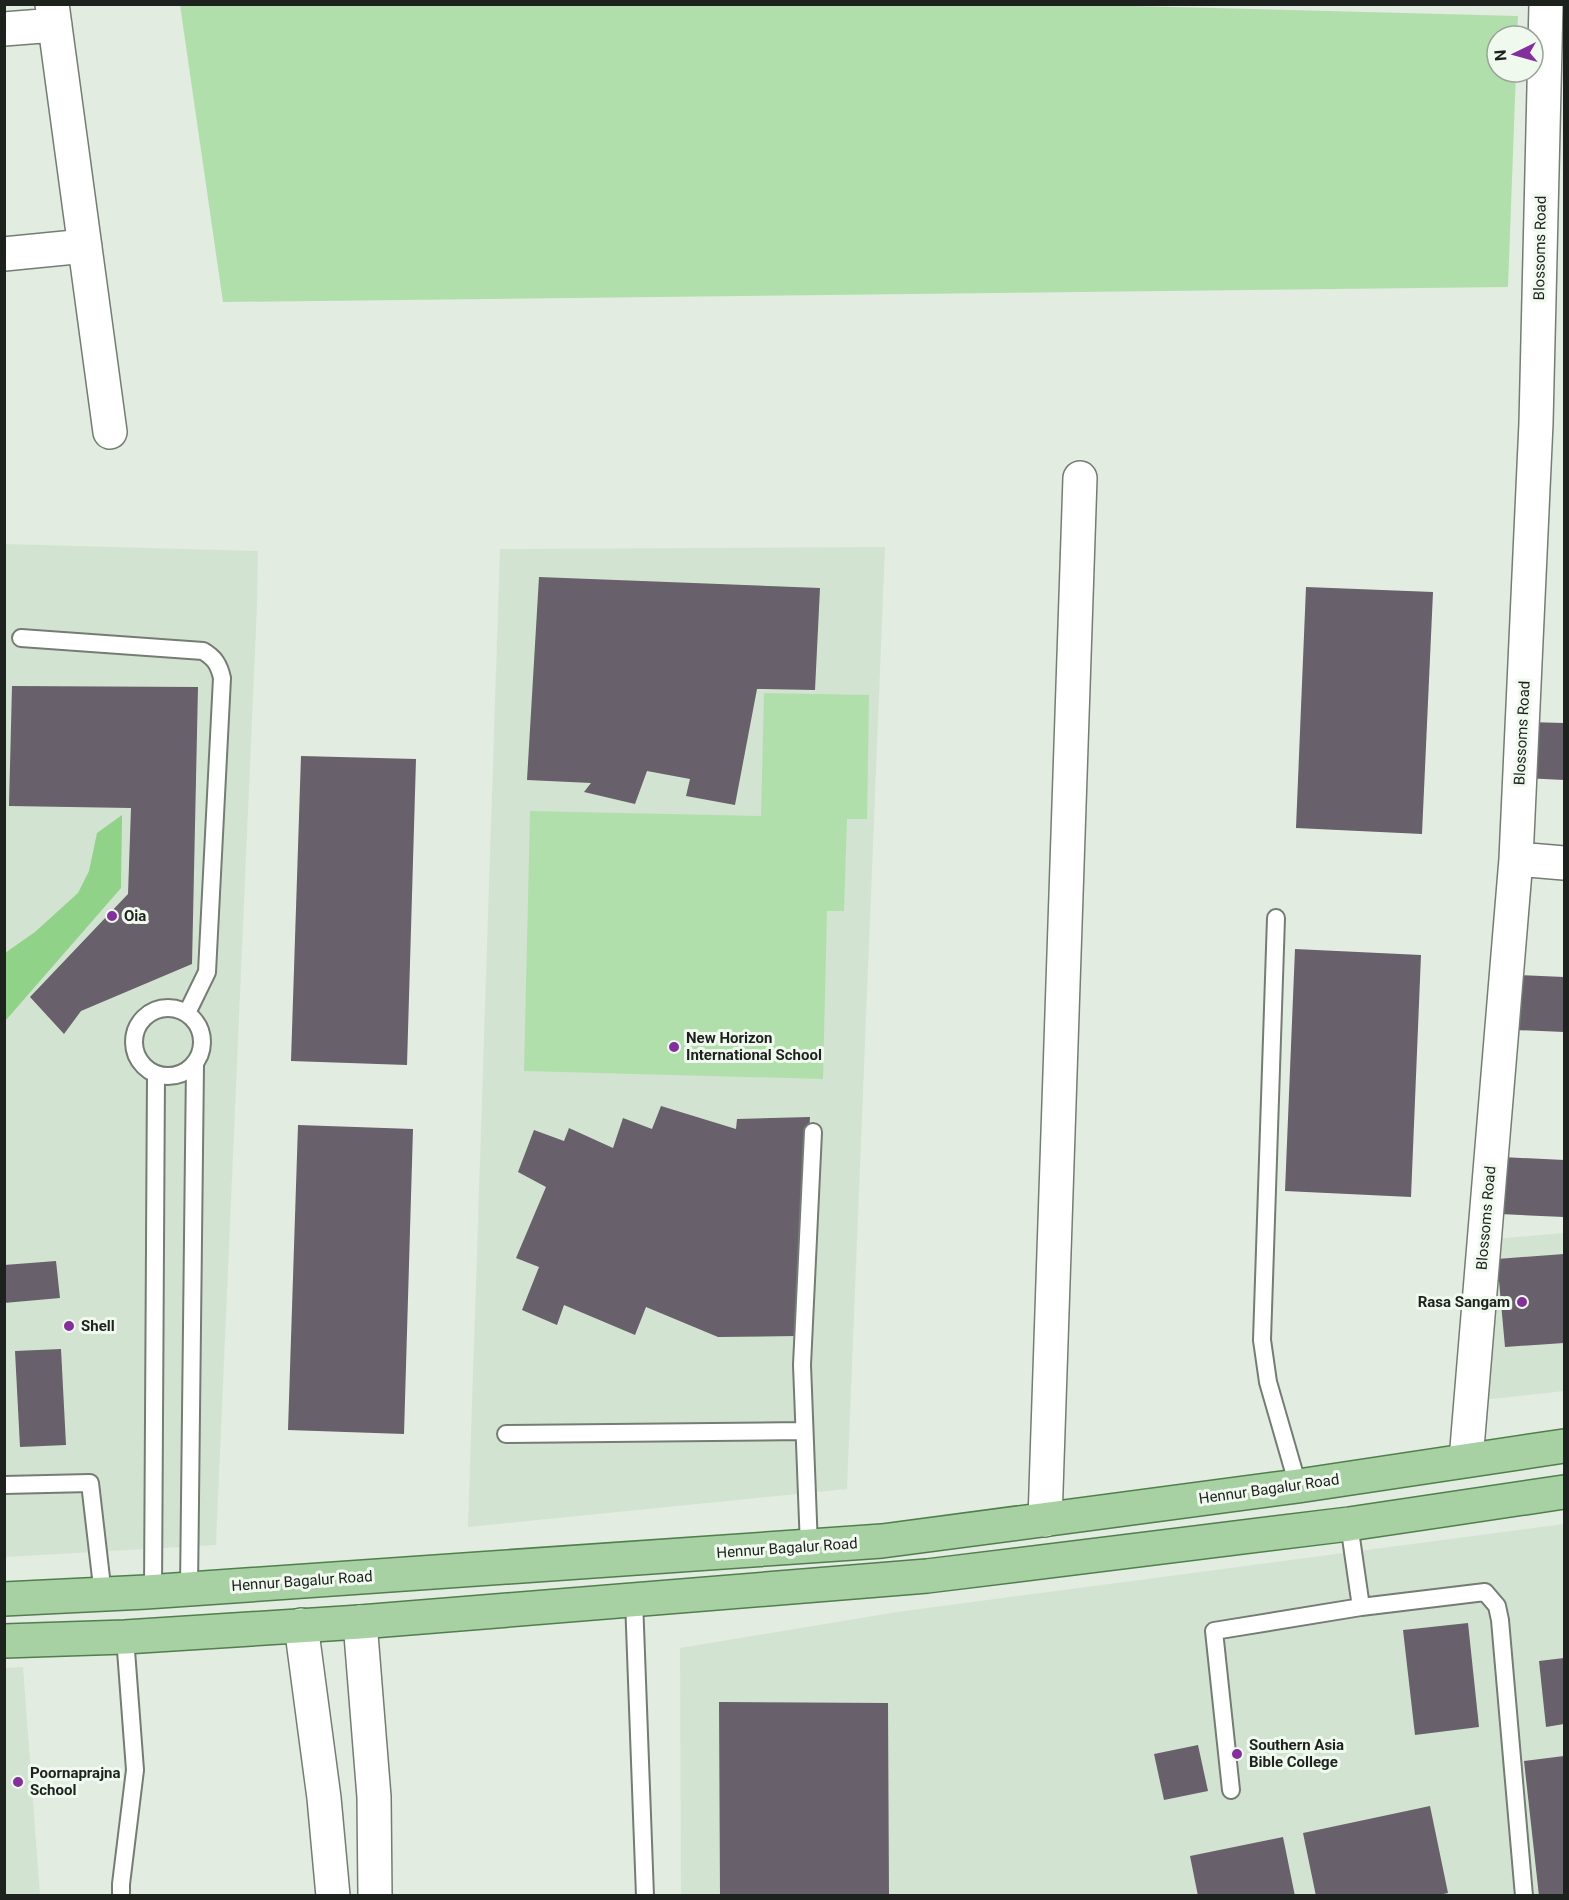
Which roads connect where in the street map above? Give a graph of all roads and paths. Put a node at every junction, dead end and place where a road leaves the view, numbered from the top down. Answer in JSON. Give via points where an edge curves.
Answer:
{"nodes":[{"id":1,"x":1546,"y":4,"type":"edge"},
{"id":2,"x":54,"y":15,"type":"edge"},
{"id":3,"x":4,"y":29,"type":"edge"},
{"id":4,"x":85,"y":246,"type":"junction"},
{"id":5,"x":4,"y":254,"type":"edge"},
{"id":6,"x":110,"y":432,"type":"dead end"},
{"id":7,"x":1080,"y":478,"type":"dead end"},
{"id":8,"x":21,"y":638,"type":"dead end"},
{"id":9,"x":1516,"y":859,"type":"junction"},
{"id":10,"x":1564,"y":863,"type":"edge"},
{"id":11,"x":1276,"y":918,"type":"dead end"},
{"id":12,"x":187,"y":1013,"type":"junction"},
{"id":13,"x":195,"y":1064,"type":"junction"},
{"id":14,"x":156,"y":1074,"type":"junction"},
{"id":15,"x":813,"y":1132,"type":"dead end"},
{"id":16,"x":804,"y":1431,"type":"junction"},
{"id":17,"x":506,"y":1434,"type":"dead end"},
{"id":18,"x":1564,"y":1446,"type":"edge"},
{"id":19,"x":1466,"y":1460,"type":"junction"},
{"id":20,"x":1344,"y":1479,"type":"junction"},
{"id":21,"x":4,"y":1485,"type":"edge"},
{"id":22,"x":1298,"y":1486,"type":"junction"},
{"id":23,"x":1564,"y":1492,"type":"edge"},
{"id":24,"x":1045,"y":1520,"type":"junction"},
{"id":25,"x":1349,"y":1524,"type":"junction"},
{"id":26,"x":808,"y":1547,"type":"junction"},
{"id":27,"x":189,"y":1589,"type":"junction"},
{"id":28,"x":153,"y":1592,"type":"junction"},
{"id":29,"x":103,"y":1595,"type":"junction"},
{"id":30,"x":4,"y":1599,"type":"edge"},
{"id":31,"x":634,"y":1600,"type":"junction"},
{"id":32,"x":1361,"y":1607,"type":"junction"},
{"id":33,"x":360,"y":1622,"type":"junction"},
{"id":34,"x":301,"y":1625,"type":"junction"},
{"id":35,"x":125,"y":1637,"type":"junction"},
{"id":36,"x":4,"y":1641,"type":"edge"},
{"id":37,"x":1231,"y":1790,"type":"dead end"},
{"id":38,"x":121,"y":1896,"type":"edge"},
{"id":39,"x":333,"y":1896,"type":"edge"},
{"id":40,"x":375,"y":1896,"type":"edge"},
{"id":41,"x":645,"y":1896,"type":"edge"},
{"id":42,"x":1524,"y":1896,"type":"edge"}],
"edges":[{"from":1,"to":9,"type":"street","name":"Blossoms Road","via":[[1536,423]]},
{"from":2,"to":3,"type":"street"},
{"from":2,"to":4,"type":"street"},
{"from":4,"to":5,"type":"street"},
{"from":4,"to":6,"type":"street"},
{"from":7,"to":24,"type":"street"},
{"from":8,"to":12,"type":"lane","via":[[203,651],[219,666],[222,678],[207,972]]},
{"from":9,"to":10,"type":"street"},
{"from":9,"to":19,"type":"street","name":"Blossoms Road"},
{"from":11,"to":22,"type":"lane","via":[[1262,1340],[1268,1382]]},
{"from":12,"to":13,"type":"lane","via":[[201,1031],[200,1055]]},
{"from":12,"to":14,"type":"lane","via":[[176,1008],[153,1011],[137,1029],[135,1051],[140,1061]]},
{"from":13,"to":14,"type":"lane","via":[[177,1075]]},
{"from":13,"to":27,"type":"lane"},
{"from":14,"to":28,"type":"lane"},
{"from":15,"to":16,"type":"lane","via":[[802,1365]]},
{"from":16,"to":17,"type":"lane"},
{"from":16,"to":26,"type":"lane"},
{"from":18,"to":19,"type":"main road","name":"Hennur Bagalur Road"},
{"from":19,"to":20,"type":"main road","name":"Hennur Bagalur Road"},
{"from":20,"to":22,"type":"main road","name":"Hennur Bagalur Road"},
{"from":20,"to":25,"type":"main road"},
{"from":21,"to":29,"type":"lane","via":[[90,1483]]},
{"from":22,"to":24,"type":"main road","name":"Hennur Bagalur Road"},
{"from":23,"to":25,"type":"main road"},
{"from":24,"to":26,"type":"main road","name":"Hennur Bagalur Road"},
{"from":25,"to":31,"type":"main road","via":[[927,1576]]},
{"from":25,"to":32,"type":"lane"},
{"from":26,"to":27,"type":"main road","name":"Hennur Bagalur Road"},
{"from":27,"to":28,"type":"main road","name":"Hennur Bagalur Road"},
{"from":28,"to":29,"type":"main road","name":"Hennur Bagalur Road"},
{"from":29,"to":30,"type":"main road","name":"Hennur Bagalur Road"},
{"from":31,"to":33,"type":"main road"},
{"from":31,"to":41,"type":"lane"},
{"from":32,"to":37,"type":"lane","via":[[1214,1631]]},
{"from":32,"to":42,"type":"lane","via":[[1485,1592],[1497,1606]]},
{"from":33,"to":34,"type":"main road"},
{"from":33,"to":40,"type":"street","via":[[374,1797]]},
{"from":34,"to":35,"type":"main road"},
{"from":34,"to":39,"type":"street"},
{"from":35,"to":36,"type":"main road"},
{"from":35,"to":38,"type":"lane","via":[[135,1770]]}]}
